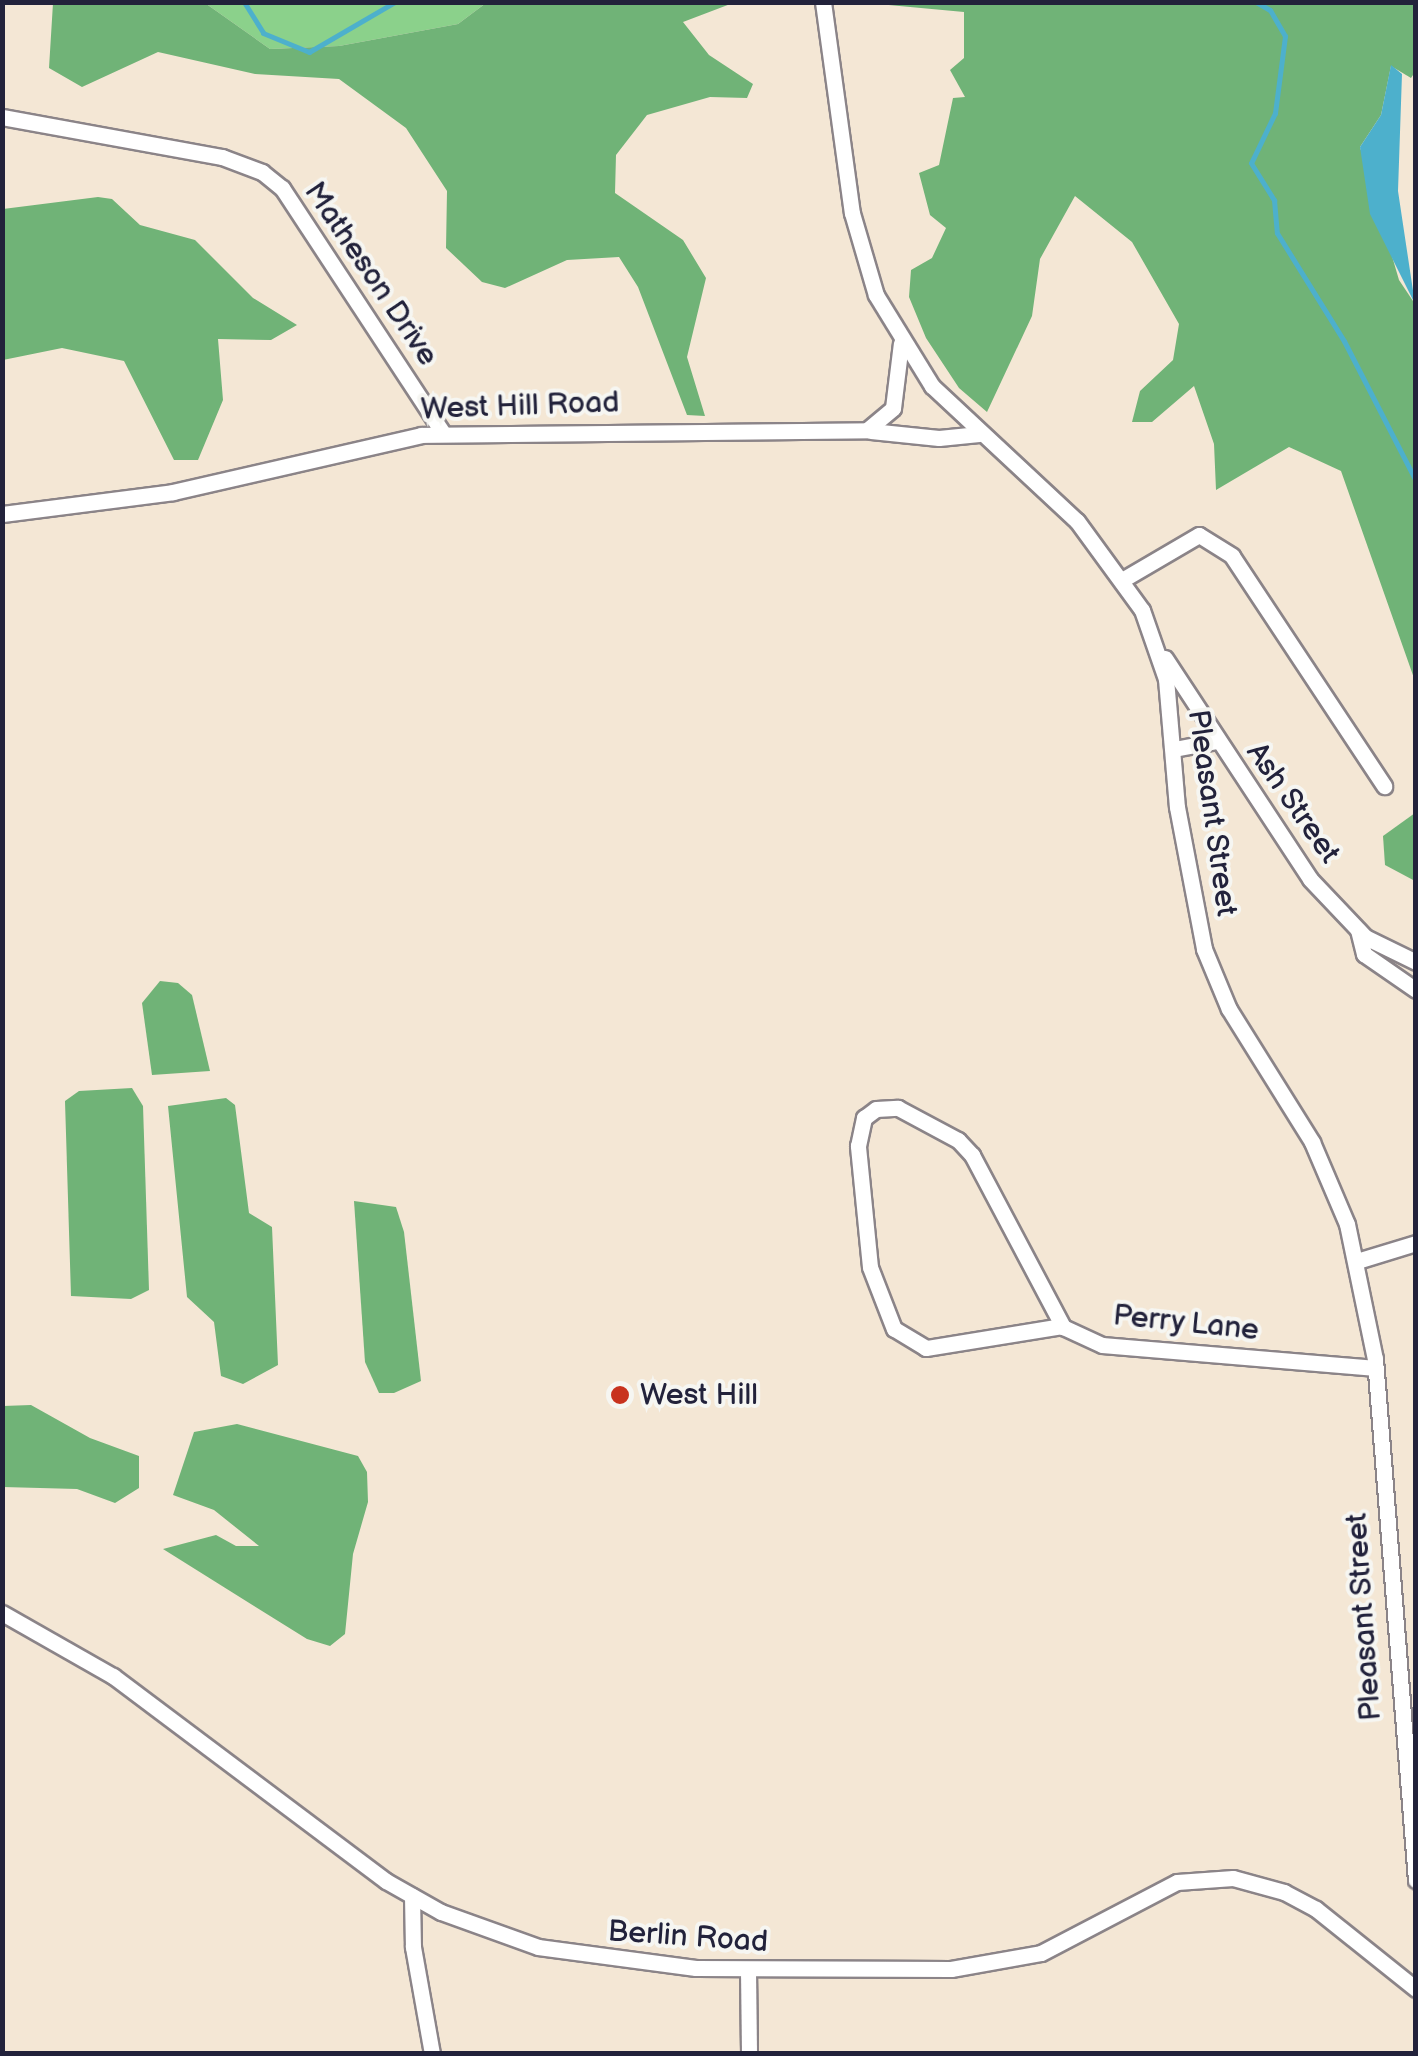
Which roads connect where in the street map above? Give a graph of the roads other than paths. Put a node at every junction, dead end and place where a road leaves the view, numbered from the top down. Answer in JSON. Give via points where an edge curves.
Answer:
{"nodes":[{"id":1,"x":823,"y":2,"type":"edge"},
{"id":2,"x":2,"y":117,"type":"edge"},
{"id":3,"x":901,"y":343,"type":"junction"},
{"id":4,"x":867,"y":430,"type":"junction"},
{"id":5,"x":443,"y":432,"type":"junction"},
{"id":6,"x":979,"y":434,"type":"junction"},
{"id":7,"x":2,"y":514,"type":"edge"},
{"id":8,"x":1122,"y":580,"type":"junction"},
{"id":9,"x":1157,"y":645,"type":"junction"},
{"id":10,"x":1217,"y":740,"type":"junction"},
{"id":11,"x":1174,"y":748,"type":"junction"},
{"id":12,"x":1384,"y":786,"type":"dead end"},
{"id":13,"x":1358,"y":930,"type":"junction"},
{"id":14,"x":1416,"y":962,"type":"edge"},
{"id":15,"x":1416,"y":990,"type":"edge"},
{"id":16,"x":1416,"y":1243,"type":"edge"},
{"id":17,"x":1358,"y":1261,"type":"junction"},
{"id":18,"x":1062,"y":1326,"type":"junction"},
{"id":19,"x":1376,"y":1368,"type":"junction"},
{"id":20,"x":2,"y":1613,"type":"edge"},
{"id":21,"x":1407,"y":1719,"type":"edge"},
{"id":22,"x":1416,"y":1880,"type":"edge"},
{"id":23,"x":412,"y":1896,"type":"junction"},
{"id":24,"x":748,"y":1970,"type":"junction"},
{"id":25,"x":1416,"y":1989,"type":"edge"},
{"id":26,"x":432,"y":2054,"type":"edge"},
{"id":27,"x":749,"y":2054,"type":"edge"}],
"edges":[{"from":1,"to":3,"type":"street","name":"Pleasant Street","via":[[862,256]]},
{"from":2,"to":5,"type":"street","name":"Matheson Drive","via":[[222,157],[262,172],[282,188]]},
{"from":3,"to":4,"type":"street","via":[[893,408]]},
{"from":3,"to":6,"type":"street","name":"Pleasant Street"},
{"from":4,"to":5,"type":"street","name":"West Hill Road"},
{"from":4,"to":6,"type":"street","name":"West Hill Road","via":[[939,438]]},
{"from":5,"to":7,"type":"street","name":"West Hill Road","via":[[173,492]]},
{"from":6,"to":8,"type":"street","name":"Pleasant Street","via":[[1077,521]]},
{"from":8,"to":9,"type":"street","name":"Pleasant Street"},
{"from":8,"to":12,"type":"street","via":[[1198,535],[1232,556]]},
{"from":9,"to":10,"type":"street","name":"Ash Street"},
{"from":9,"to":11,"type":"street","name":"Pleasant Street"},
{"from":10,"to":11,"type":"street"},
{"from":10,"to":13,"type":"street","name":"Ash Street","via":[[1282,841]]},
{"from":11,"to":17,"type":"street","name":"Pleasant Street","via":[[1188,880],[1216,984],[1312,1142]]},
{"from":13,"to":14,"type":"street","name":"Ash Street"},
{"from":13,"to":15,"type":"street","via":[[1364,954]]},
{"from":16,"to":17,"type":"street"},
{"from":17,"to":19,"type":"street","name":"Pleasant Street"},
{"from":18,"to":18,"type":"street","via":[[972,1155],[937,1125],[898,1108],[876,1109],[864,1118],[858,1146],[870,1267],[894,1329],[926,1348]]},
{"from":18,"to":19,"type":"street","name":"Perry Lane","via":[[1102,1345]]},
{"from":19,"to":21,"type":"street","name":"Pleasant Street"},
{"from":20,"to":23,"type":"street","name":"Berlin Road","via":[[113,1676]]},
{"from":21,"to":22,"type":"street","name":"Pleasant Street"},
{"from":23,"to":24,"type":"street","name":"Berlin Road","via":[[538,1947],[629,1964]]},
{"from":23,"to":26,"type":"street","via":[[412,1947]]},
{"from":24,"to":25,"type":"street","name":"Berlin Road","via":[[900,1972],[1009,1962],[1079,1935],[1161,1888],[1210,1877],[1258,1883],[1300,1899],[1342,1925]]},
{"from":24,"to":27,"type":"street"}]}
